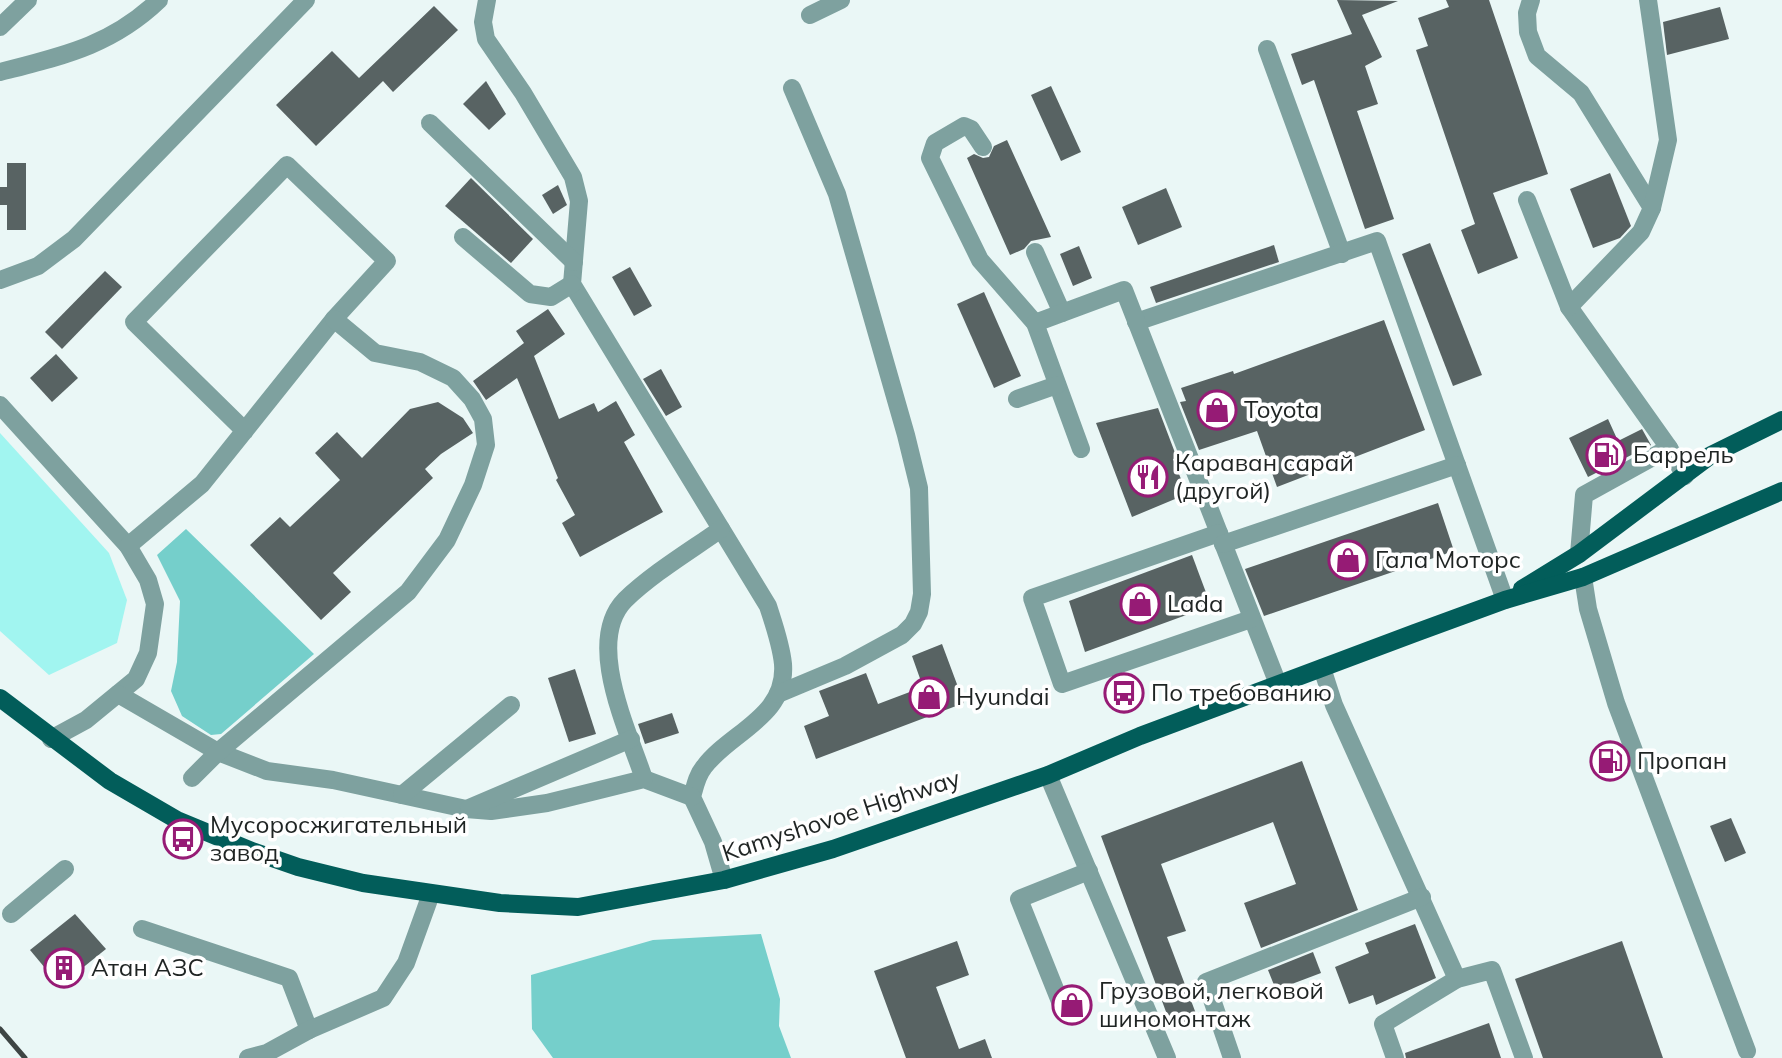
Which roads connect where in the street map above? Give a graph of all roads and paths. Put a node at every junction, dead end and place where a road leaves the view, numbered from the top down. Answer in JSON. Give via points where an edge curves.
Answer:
{"nodes":[{"id":1,"x":28,"y":0,"type":"edge"},
{"id":2,"x":159,"y":0,"type":"edge"},
{"id":3,"x":306,"y":0,"type":"edge"},
{"id":4,"x":487,"y":0,"type":"edge"},
{"id":5,"x":841,"y":0,"type":"edge"},
{"id":6,"x":1531,"y":0,"type":"edge"},
{"id":7,"x":1648,"y":0,"type":"edge"},
{"id":8,"x":810,"y":15,"type":"dead end"},
{"id":9,"x":0,"y":27,"type":"edge"},
{"id":10,"x":1267,"y":49,"type":"dead end"},
{"id":11,"x":0,"y":72,"type":"edge"},
{"id":12,"x":792,"y":88,"type":"dead end"},
{"id":13,"x":430,"y":123,"type":"dead end"},
{"id":14,"x":983,"y":147,"type":"dead end"},
{"id":15,"x":1527,"y":200,"type":"dead end"},
{"id":16,"x":1652,"y":208,"type":"junction"},
{"id":17,"x":463,"y":237,"type":"dead end"},
{"id":18,"x":1035,"y":252,"type":"dead end"},
{"id":19,"x":1342,"y":254,"type":"junction"},
{"id":20,"x":574,"y":262,"type":"junction"},
{"id":21,"x":0,"y":280,"type":"edge"},
{"id":22,"x":572,"y":284,"type":"junction"},
{"id":23,"x":1569,"y":307,"type":"junction"},
{"id":24,"x":1062,"y":313,"type":"junction"},
{"id":25,"x":334,"y":319,"type":"junction"},
{"id":26,"x":1136,"y":322,"type":"junction"},
{"id":27,"x":1035,"y":323,"type":"junction"},
{"id":28,"x":1057,"y":385,"type":"junction"},
{"id":29,"x":1017,"y":399,"type":"dead end"},
{"id":30,"x":0,"y":405,"type":"edge"},
{"id":31,"x":1782,"y":420,"type":"edge"},
{"id":32,"x":245,"y":431,"type":"junction"},
{"id":33,"x":1669,"y":448,"type":"junction"},
{"id":34,"x":1080,"y":449,"type":"dead end"},
{"id":35,"x":1457,"y":465,"type":"junction"},
{"id":36,"x":1685,"y":476,"type":"junction"},
{"id":37,"x":1782,"y":492,"type":"edge"},
{"id":38,"x":721,"y":528,"type":"junction"},
{"id":39,"x":1221,"y":539,"type":"junction"},
{"id":40,"x":128,"y":546,"type":"junction"},
{"id":41,"x":1579,"y":554,"type":"junction"},
{"id":42,"x":1583,"y":577,"type":"junction"},
{"id":43,"x":1505,"y":600,"type":"junction"},
{"id":44,"x":1251,"y":619,"type":"junction"},
{"id":45,"x":1322,"y":668,"type":"junction"},
{"id":46,"x":1278,"y":684,"type":"junction"},
{"id":47,"x":118,"y":694,"type":"junction"},
{"id":48,"x":778,"y":694,"type":"junction"},
{"id":49,"x":0,"y":698,"type":"edge"},
{"id":50,"x":511,"y":705,"type":"dead end"},
{"id":51,"x":51,"y":739,"type":"junction"},
{"id":52,"x":631,"y":739,"type":"junction"},
{"id":53,"x":218,"y":752,"type":"junction"},
{"id":54,"x":1048,"y":775,"type":"junction"},
{"id":55,"x":192,"y":778,"type":"dead end"},
{"id":56,"x":644,"y":779,"type":"junction"},
{"id":57,"x":402,"y":795,"type":"junction"},
{"id":58,"x":692,"y":797,"type":"junction"},
{"id":59,"x":466,"y":809,"type":"junction"},
{"id":60,"x":65,"y":869,"type":"dead end"},
{"id":61,"x":1088,"y":871,"type":"junction"},
{"id":62,"x":723,"y":880,"type":"junction"},
{"id":63,"x":431,"y":894,"type":"junction"},
{"id":64,"x":1422,"y":897,"type":"junction"},
{"id":65,"x":11,"y":914,"type":"dead end"},
{"id":66,"x":142,"y":929,"type":"dead end"},
{"id":67,"x":1457,"y":979,"type":"junction"},
{"id":68,"x":1063,"y":1009,"type":"dead end"},
{"id":69,"x":309,"y":1030,"type":"junction"},
{"id":70,"x":1747,"y":1051,"type":"dead end"},
{"id":71,"x":248,"y":1058,"type":"edge"},
{"id":72,"x":1167,"y":1058,"type":"edge"},
{"id":73,"x":1232,"y":1058,"type":"edge"},
{"id":74,"x":1395,"y":1058,"type":"edge"},
{"id":75,"x":1524,"y":1058,"type":"edge"}],
"edges":[{"from":1,"to":9,"type":"lane"},
{"from":2,"to":11,"type":"lane","via":[[103,41]]},
{"from":3,"to":21,"type":"lane","via":[[74,239],[38,266]]},
{"from":4,"to":20,"type":"lane","via":[[486,39],[551,138],[578,191]]},
{"from":5,"to":8,"type":"lane"},
{"from":6,"to":16,"type":"lane","via":[[1528,32],[1537,56],[1581,93]]},
{"from":7,"to":16,"type":"lane","via":[[1668,140]]},
{"from":10,"to":19,"type":"lane"},
{"from":12,"to":48,"type":"lane","via":[[837,194],[919,488],[923,549],[919,612],[913,624],[846,670]]},
{"from":13,"to":20,"type":"lane"},
{"from":14,"to":27,"type":"lane","via":[[964,126],[934,143],[930,158],[980,260]]},
{"from":15,"to":23,"type":"lane"},
{"from":16,"to":23,"type":"lane","via":[[1641,232]]},
{"from":17,"to":22,"type":"lane","via":[[530,294],[551,297]]},
{"from":18,"to":24,"type":"lane"},
{"from":19,"to":26,"type":"lane"},
{"from":19,"to":35,"type":"lane","via":[[1377,241]]},
{"from":20,"to":22,"type":"lane"},
{"from":22,"to":38,"type":"lane"},
{"from":23,"to":33,"type":"lane"},
{"from":24,"to":26,"type":"lane","via":[[1124,290]]},
{"from":24,"to":27,"type":"lane"},
{"from":25,"to":32,"type":"lane"},
{"from":25,"to":32,"type":"lane","via":[[387,261],[287,165],[134,322]]},
{"from":25,"to":53,"type":"lane","via":[[375,353],[420,362],[453,378],[483,419],[486,445],[447,540],[408,592]]},
{"from":26,"to":39,"type":"lane"},
{"from":27,"to":28,"type":"lane"},
{"from":28,"to":29,"type":"lane"},
{"from":28,"to":34,"type":"lane"},
{"from":30,"to":40,"type":"lane"},
{"from":31,"to":36,"type":"main road","name":"Kamyshovoe Highway","via":[[1711,455]]},
{"from":32,"to":40,"type":"lane","via":[[202,484]]},
{"from":33,"to":36,"type":"lane"},
{"from":33,"to":41,"type":"lane","via":[[1584,495]]},
{"from":35,"to":39,"type":"lane"},
{"from":35,"to":43,"type":"lane"},
{"from":36,"to":41,"type":"main road","name":"Kamyshovoe Highway"},
{"from":37,"to":42,"type":"main road","name":"Kamyshovoe Highway"},
{"from":38,"to":48,"type":"lane","via":[[768,606],[783,664]]},
{"from":38,"to":52,"type":"lane","via":[[625,601],[614,615],[606,651]]},
{"from":39,"to":44,"type":"lane"},
{"from":39,"to":44,"type":"lane","via":[[1032,598],[1062,684]]},
{"from":40,"to":47,"type":"lane","via":[[148,580],[155,614],[148,653],[136,679]]},
{"from":41,"to":43,"type":"main road","name":"Kamyshovoe Highway"},
{"from":42,"to":43,"type":"main road","name":"Kamyshovoe Highway"},
{"from":42,"to":70,"type":"lane","via":[[1616,703]]},
{"from":43,"to":45,"type":"main road","name":"Kamyshovoe Highway"},
{"from":44,"to":46,"type":"lane"},
{"from":45,"to":46,"type":"main road","name":"Kamyshovoe Highway"},
{"from":45,"to":64,"type":"lane"},
{"from":46,"to":54,"type":"main road","name":"Kamyshovoe Highway"},
{"from":47,"to":51,"type":"lane","via":[[86,720]]},
{"from":47,"to":53,"type":"lane"},
{"from":48,"to":58,"type":"lane","via":[[760,719],[703,767]]},
{"from":49,"to":51,"type":"main road","name":"Kamyshovoe Highway"},
{"from":50,"to":57,"type":"lane"},
{"from":51,"to":63,"type":"main road","name":"Kamyshovoe Highway","via":[[177,820],[298,867]]},
{"from":52,"to":56,"type":"lane"},
{"from":52,"to":59,"type":"lane"},
{"from":53,"to":55,"type":"lane"},
{"from":53,"to":57,"type":"lane","via":[[267,771]]},
{"from":54,"to":61,"type":"lane"},
{"from":54,"to":62,"type":"main road","name":"Kamyshovoe Highway","via":[[833,849]]},
{"from":56,"to":58,"type":"lane"},
{"from":56,"to":59,"type":"lane","via":[[547,803],[491,811]]},
{"from":57,"to":59,"type":"lane"},
{"from":58,"to":62,"type":"lane","via":[[713,842]]},
{"from":60,"to":65,"type":"lane"},
{"from":61,"to":68,"type":"lane","via":[[1019,899]]},
{"from":61,"to":72,"type":"lane"},
{"from":62,"to":63,"type":"main road","name":"Kamyshovoe Highway","via":[[578,907]]},
{"from":63,"to":69,"type":"lane","via":[[406,963],[383,998]]},
{"from":64,"to":67,"type":"lane"},
{"from":64,"to":73,"type":"lane","via":[[1206,982]]},
{"from":66,"to":69,"type":"lane","via":[[289,978]]},
{"from":67,"to":74,"type":"lane","via":[[1383,1024]]},
{"from":67,"to":75,"type":"lane","via":[[1492,970]]},
{"from":69,"to":71,"type":"lane"}]}
